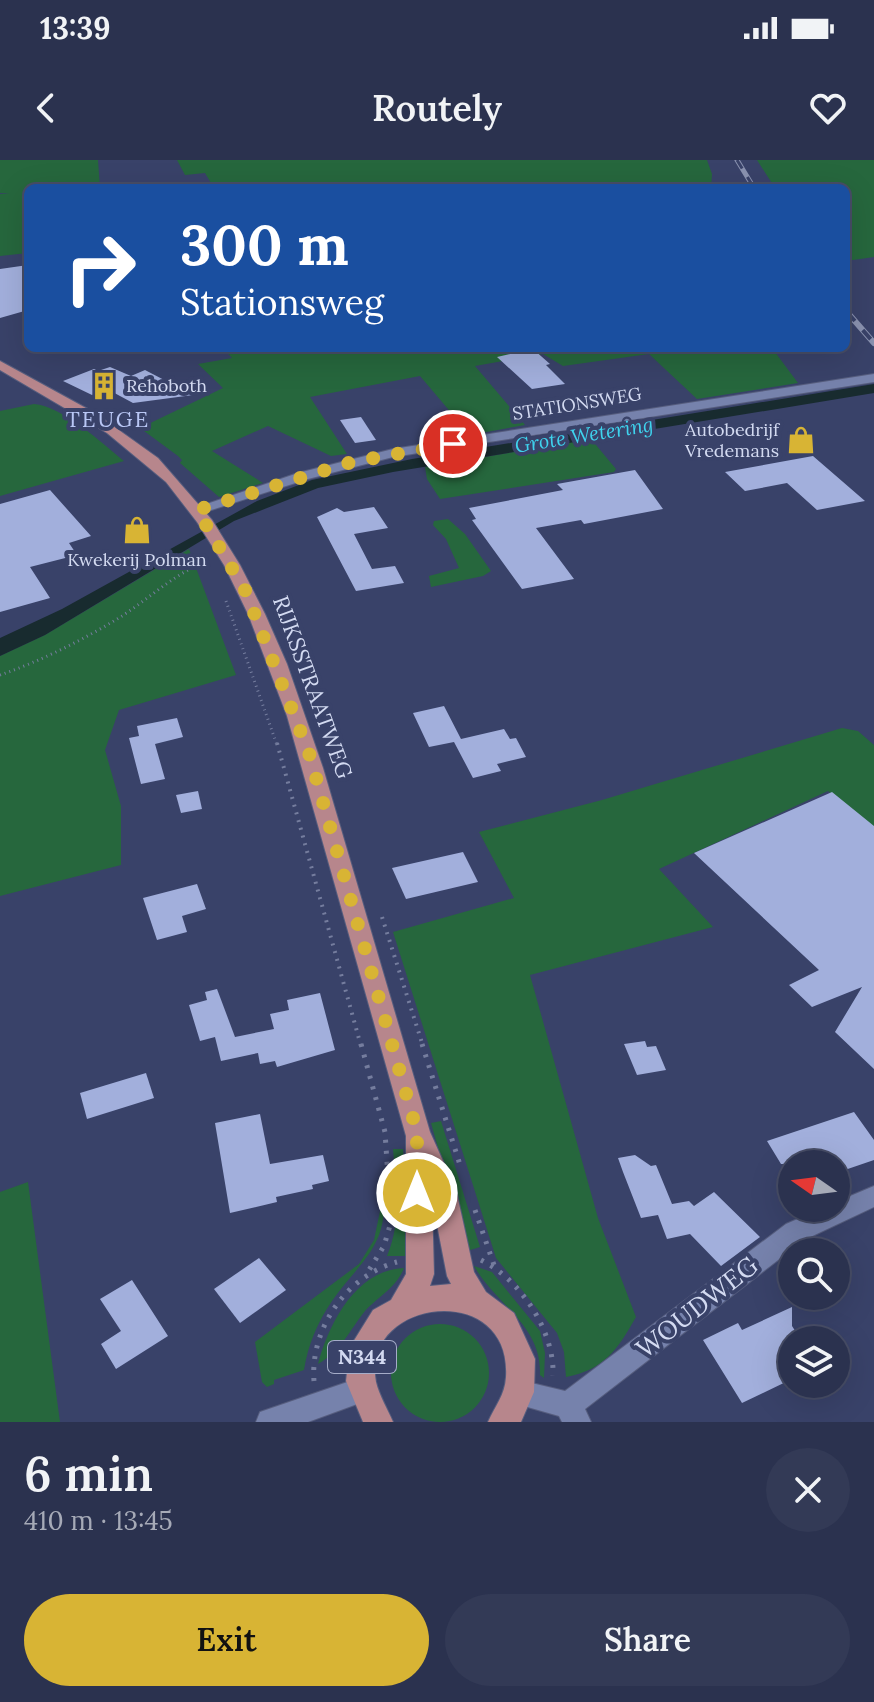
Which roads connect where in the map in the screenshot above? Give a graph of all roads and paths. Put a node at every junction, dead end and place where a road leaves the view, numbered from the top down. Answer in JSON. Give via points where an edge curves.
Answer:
{"nodes":[{"id":1,"x":0,"y":365,"type":"edge"},
{"id":2,"x":874,"y":378,"type":"edge"},
{"id":3,"x":207,"y":524,"type":"junction"},
{"id":4,"x":212,"y":571,"type":"dead end"},
{"id":5,"x":223,"y":593,"type":"dead end"},
{"id":6,"x":0,"y":675,"type":"edge"},
{"id":7,"x":417,"y":1132,"type":"junction"},
{"id":8,"x":874,"y":1196,"type":"edge"},
{"id":9,"x":477,"y":1303,"type":"junction"},
{"id":10,"x":403,"y":1304,"type":"junction"},
{"id":11,"x":362,"y":1390,"type":"junction"},
{"id":12,"x":320,"y":1404,"type":"junction"},
{"id":13,"x":509,"y":1414,"type":"edge"},
{"id":14,"x":573,"y":1414,"type":"edge"},
{"id":15,"x":270,"y":1422,"type":"edge"},
{"id":16,"x":378,"y":1422,"type":"edge"}],
"edges":[{"from":1,"to":3,"type":"main road","name":"RIJKSSTRAATWEG","number":"N344","via":[[137,449],[169,477]]},
{"from":2,"to":3,"type":"street","name":"STATIONSWEG","via":[[393,453],[303,476]]},
{"from":3,"to":7,"type":"main road","name":"RIJKSSTRAATWEG","number":"N344","via":[[245,590],[309,753]]},
{"from":4,"to":6,"type":"path","via":[[207,560],[184,569],[118,618]]},
{"from":5,"to":12,"type":"path","via":[[282,758],[385,1132],[391,1222],[384,1246],[339,1303],[315,1349],[312,1374]]},
{"from":7,"to":9,"type":"main road","name":"RIJKSSTRAATWEG","number":"N344","via":[[443,1190],[461,1276]]},
{"from":7,"to":10,"type":"main road","name":"RIJKSSTRAATWEG","number":"N344","via":[[420,1274]]},
{"from":8,"to":14,"type":"street","name":"WOUDWEG","via":[[795,1232]]},
{"from":9,"to":10,"type":"main road","number":"N344","via":[[432,1295]]},
{"from":9,"to":13,"type":"main road","number":"N344","via":[[499,1319],[522,1366]]},
{"from":10,"to":11,"type":"main road","number":"N344","via":[[371,1333],[361,1361]]},
{"from":11,"to":12,"type":"street"},
{"from":11,"to":16,"type":"main road","number":"N344"},
{"from":12,"to":15,"type":"street"},
{"from":13,"to":14,"type":"street","name":"WOUDWEG"}]}
